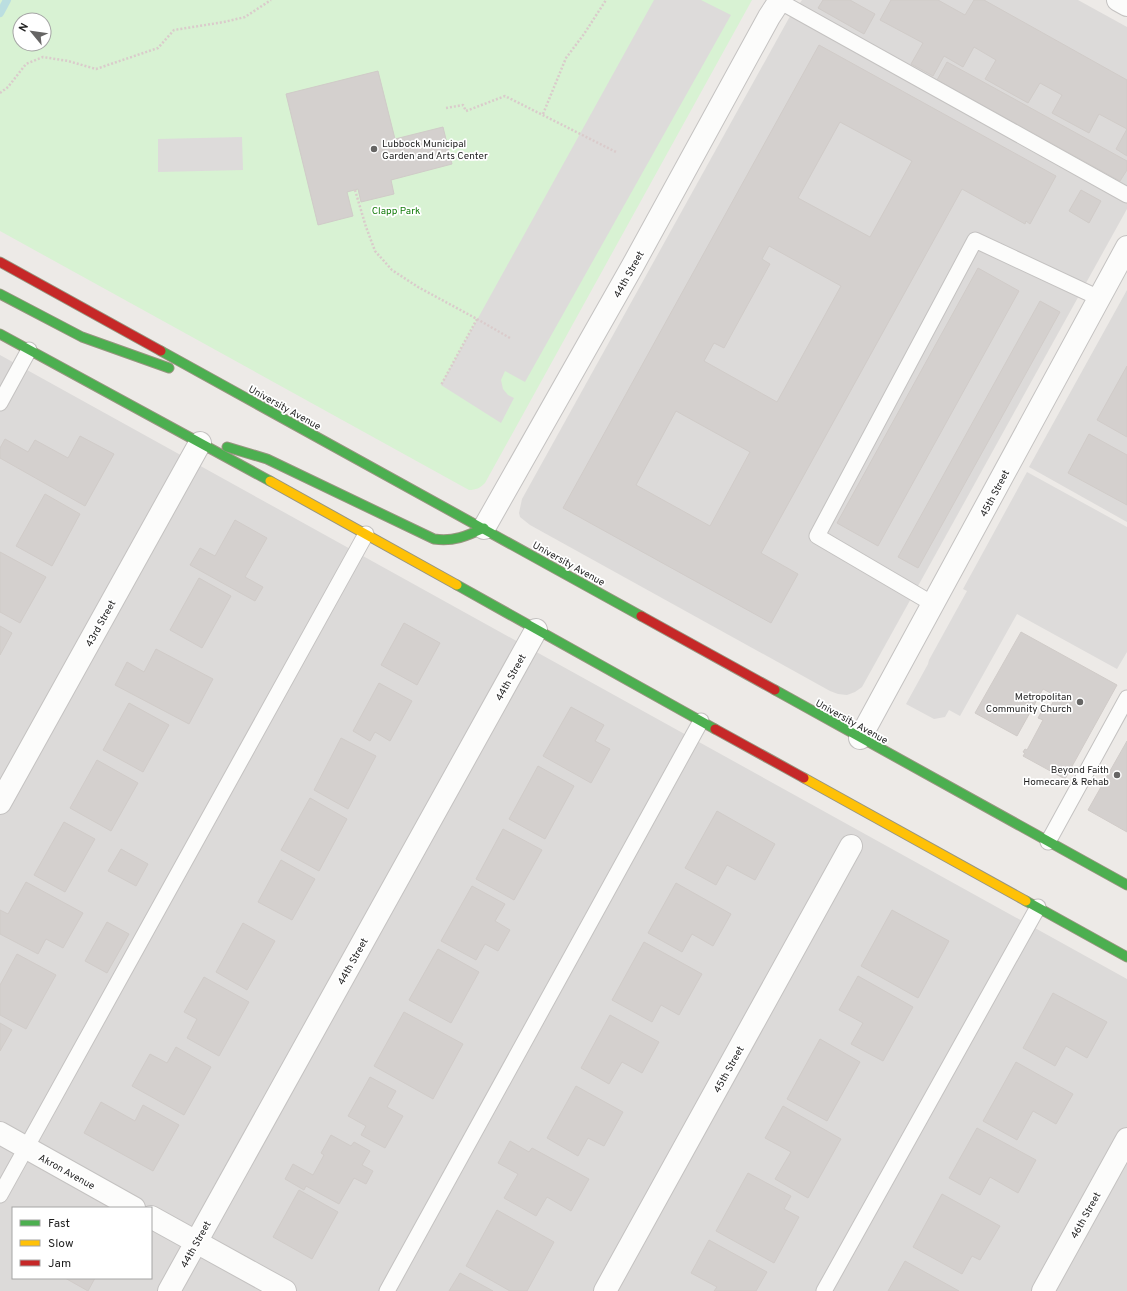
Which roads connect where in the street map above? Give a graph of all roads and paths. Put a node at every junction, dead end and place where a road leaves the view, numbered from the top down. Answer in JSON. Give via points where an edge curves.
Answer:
{"nodes":[{"id":1,"x":271,"y":0,"type":"edge"},
{"id":2,"x":606,"y":0,"type":"edge"},
{"id":3,"x":1118,"y":0,"type":"edge"},
{"id":4,"x":1127,"y":5,"type":"edge"},
{"id":5,"x":776,"y":6,"type":"edge"},
{"id":6,"x":0,"y":92,"type":"edge"},
{"id":7,"x":446,"y":108,"type":"dead end"},
{"id":8,"x":543,"y":114,"type":"junction"},
{"id":9,"x":616,"y":152,"type":"dead end"},
{"id":10,"x":355,"y":190,"type":"dead end"},
{"id":11,"x":1127,"y":195,"type":"edge"},
{"id":12,"x":1127,"y":247,"type":"edge"},
{"id":13,"x":0,"y":262,"type":"edge"},
{"id":14,"x":0,"y":294,"type":"edge"},
{"id":15,"x":1099,"y":298,"type":"junction"},
{"id":16,"x":477,"y":319,"type":"junction"},
{"id":17,"x":0,"y":334,"type":"edge"},
{"id":18,"x":510,"y":338,"type":"dead end"},
{"id":19,"x":29,"y":350,"type":"junction"},
{"id":20,"x":441,"y":386,"type":"dead end"},
{"id":21,"x":229,"y":389,"type":"junction"},
{"id":22,"x":0,"y":403,"type":"edge"},
{"id":23,"x":200,"y":442,"type":"junction"},
{"id":24,"x":484,"y":528,"type":"junction"},
{"id":25,"x":366,"y":534,"type":"junction"},
{"id":26,"x":934,"y":604,"type":"junction"},
{"id":27,"x":536,"y":630,"type":"junction"},
{"id":28,"x":1127,"y":698,"type":"edge"},
{"id":29,"x":701,"y":721,"type":"junction"},
{"id":30,"x":860,"y":738,"type":"junction"},
{"id":31,"x":0,"y":803,"type":"edge"},
{"id":32,"x":1048,"y":842,"type":"junction"},
{"id":33,"x":852,"y":846,"type":"dead end"},
{"id":34,"x":1127,"y":886,"type":"edge"},
{"id":35,"x":1038,"y":907,"type":"junction"},
{"id":36,"x":1127,"y":957,"type":"edge"},
{"id":37,"x":0,"y":1133,"type":"edge"},
{"id":38,"x":1127,"y":1139,"type":"edge"},
{"id":39,"x":26,"y":1148,"type":"junction"},
{"id":40,"x":0,"y":1195,"type":"edge"},
{"id":41,"x":132,"y":1207,"type":"edge"},
{"id":42,"x":152,"y":1218,"type":"edge"},
{"id":43,"x":196,"y":1242,"type":"junction"},
{"id":44,"x":169,"y":1291,"type":"edge"},
{"id":45,"x":285,"y":1291,"type":"edge"},
{"id":46,"x":387,"y":1291,"type":"edge"},
{"id":47,"x":605,"y":1291,"type":"edge"},
{"id":48,"x":824,"y":1291,"type":"edge"},
{"id":49,"x":1043,"y":1291,"type":"edge"}],
"edges":[{"from":1,"to":6,"type":"path","via":[[245,18],[174,30],[158,48],[96,68],[43,57],[26,64],[8,87]]},
{"from":2,"to":8,"type":"path","via":[[566,58]]},
{"from":3,"to":4,"type":"street"},
{"from":5,"to":11,"type":"lane"},
{"from":5,"to":24,"type":"street","name":"44th Street"},
{"from":7,"to":8,"type":"path","via":[[463,104],[466,111],[505,96]]},
{"from":8,"to":9,"type":"path"},
{"from":10,"to":16,"type":"path","via":[[375,251],[392,270]]},
{"from":12,"to":15,"type":"street","name":"45th Street"},
{"from":13,"to":21,"type":"main road","name":"University Avenue"},
{"from":14,"to":21,"type":"main road","via":[[82,337]]},
{"from":15,"to":26,"type":"street","name":"45th Street"},
{"from":15,"to":26,"type":"lane","via":[[975,240],[817,536]]},
{"from":16,"to":18,"type":"path"},
{"from":16,"to":20,"type":"path"},
{"from":17,"to":19,"type":"main road"},
{"from":19,"to":22,"type":"lane"},
{"from":19,"to":23,"type":"main road"},
{"from":21,"to":24,"type":"main road","name":"University Avenue"},
{"from":23,"to":24,"type":"main road","via":[[232,448],[267,459],[434,539],[460,539]]},
{"from":23,"to":25,"type":"main road"},
{"from":23,"to":31,"type":"street","name":"43rd Street"},
{"from":24,"to":30,"type":"main road","name":"University Avenue"},
{"from":25,"to":27,"type":"main road"},
{"from":25,"to":39,"type":"lane"},
{"from":26,"to":30,"type":"street","name":"45th Street"},
{"from":27,"to":29,"type":"main road"},
{"from":27,"to":43,"type":"street","name":"44th Street"},
{"from":28,"to":32,"type":"lane"},
{"from":29,"to":35,"type":"main road"},
{"from":29,"to":46,"type":"lane"},
{"from":30,"to":32,"type":"main road","name":"University Avenue"},
{"from":32,"to":34,"type":"main road","name":"University Avenue"},
{"from":33,"to":47,"type":"street","name":"45th Street"},
{"from":35,"to":36,"type":"main road"},
{"from":35,"to":48,"type":"lane"},
{"from":37,"to":39,"type":"street","name":"Akron Avenue"},
{"from":38,"to":49,"type":"street","name":"46th Street"},
{"from":39,"to":40,"type":"lane"},
{"from":39,"to":41,"type":"street","name":"Akron Avenue"},
{"from":42,"to":43,"type":"street"},
{"from":43,"to":44,"type":"street","name":"44th Street"},
{"from":43,"to":45,"type":"street"}]}
